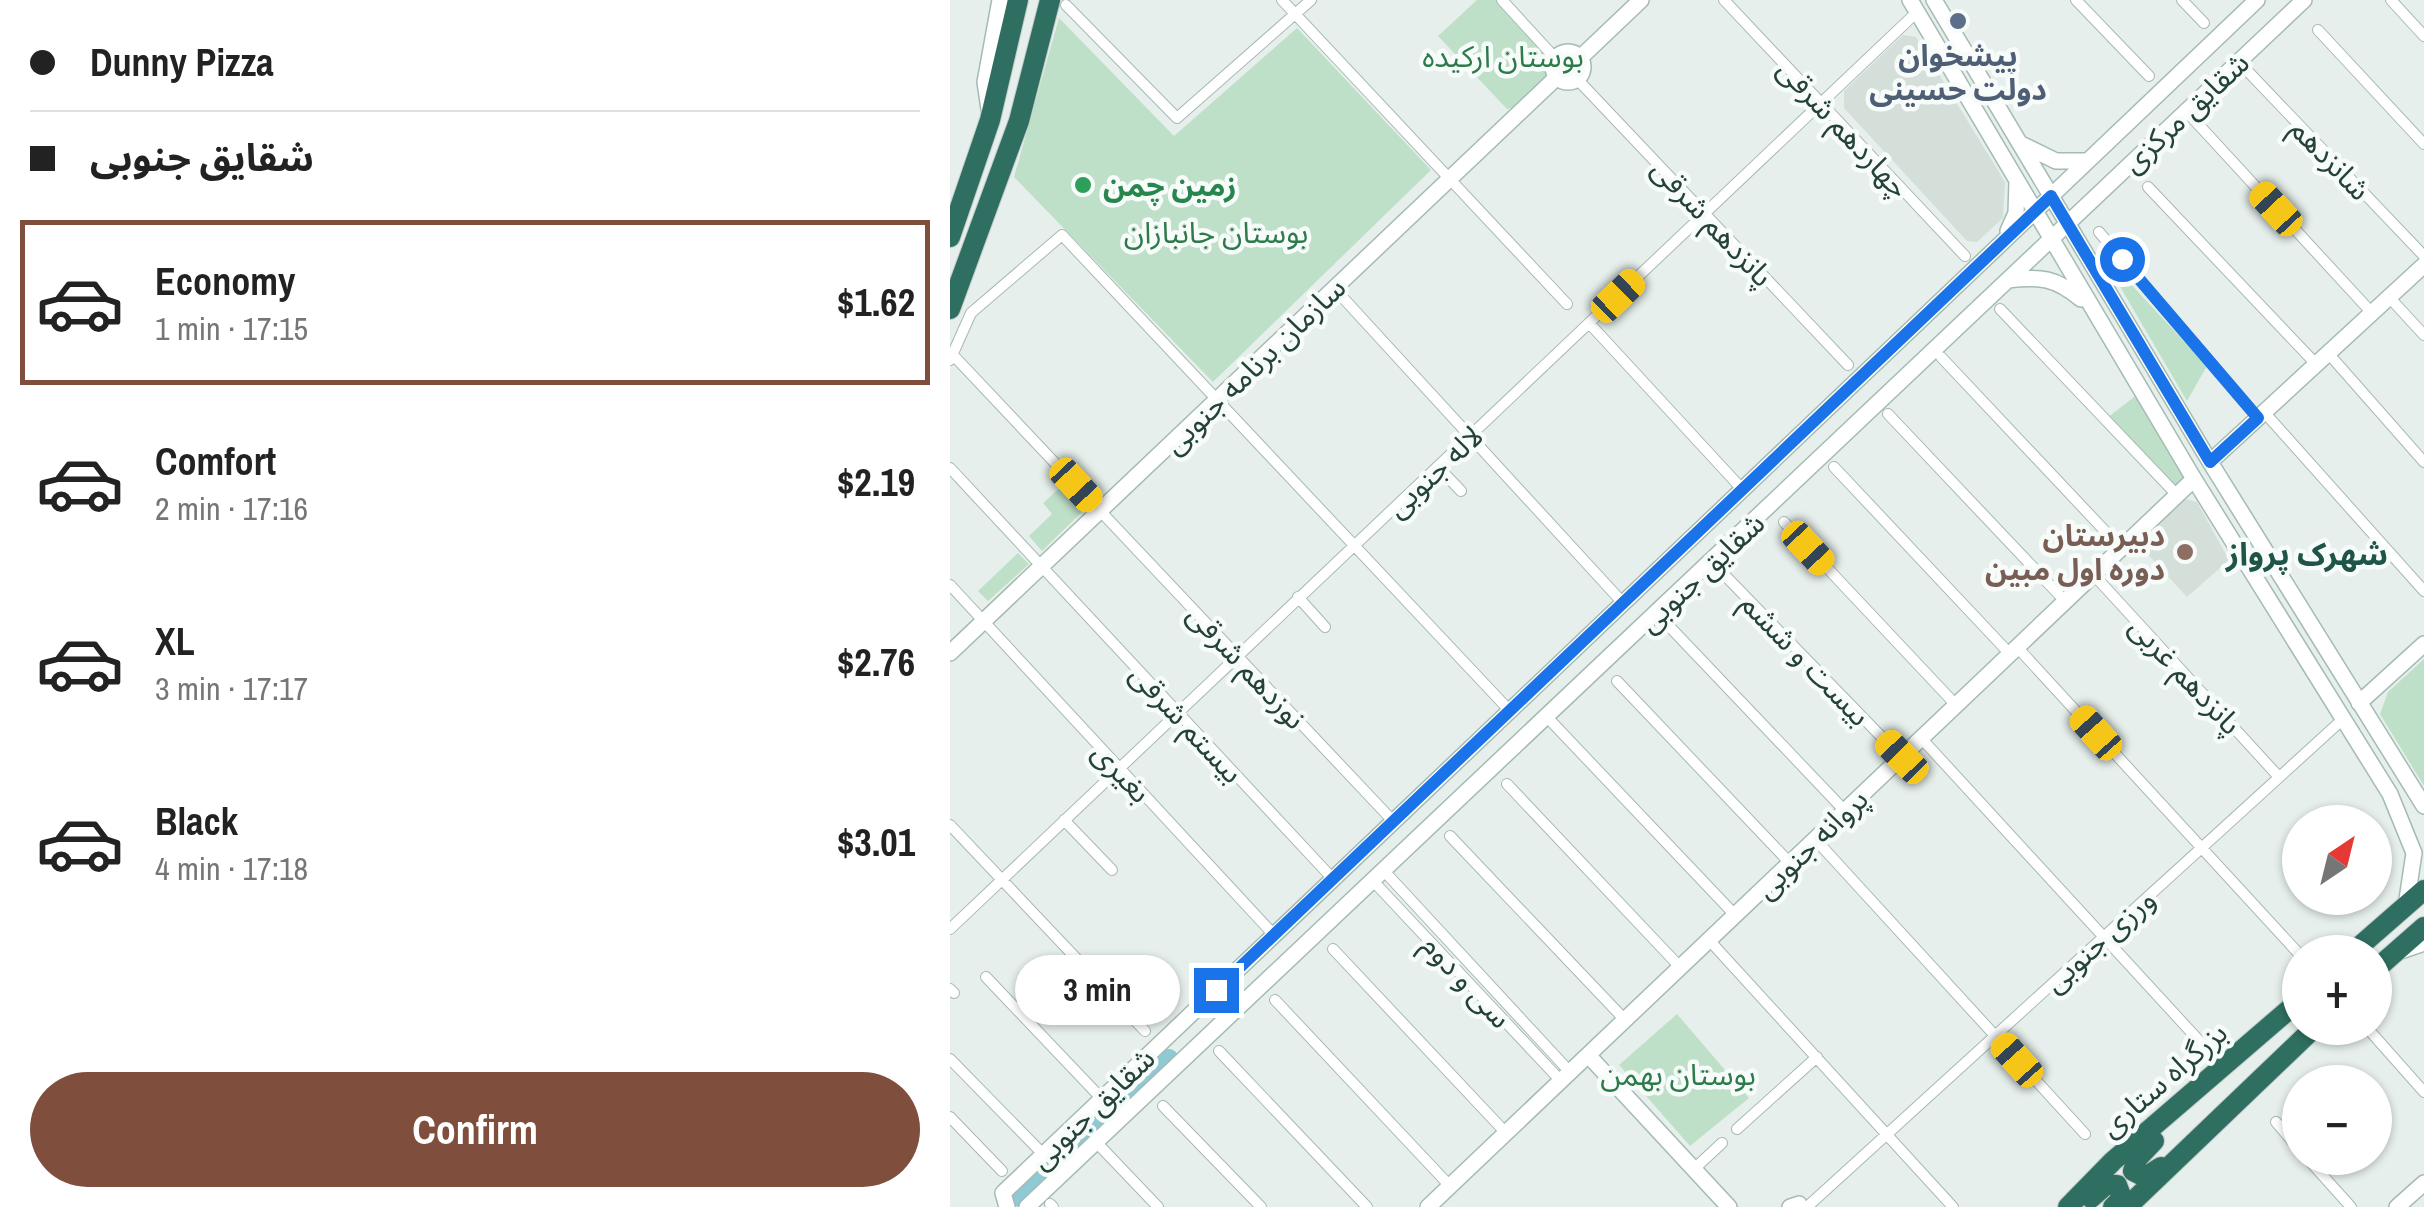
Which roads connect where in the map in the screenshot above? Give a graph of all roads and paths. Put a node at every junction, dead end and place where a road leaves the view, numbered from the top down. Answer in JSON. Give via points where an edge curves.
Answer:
{"nodes":[{"id":1,"x":1000,"y":0,"type":"edge"},
{"id":2,"x":1018,"y":0,"type":"edge"},
{"id":3,"x":1282,"y":0,"type":"edge"},
{"id":4,"x":1311,"y":0,"type":"edge"},
{"id":5,"x":1502,"y":0,"type":"edge"},
{"id":6,"x":1641,"y":0,"type":"edge"},
{"id":7,"x":1724,"y":0,"type":"edge"},
{"id":8,"x":1934,"y":0,"type":"edge"},
{"id":9,"x":2076,"y":0,"type":"edge"},
{"id":10,"x":2182,"y":0,"type":"edge"},
{"id":11,"x":2257,"y":0,"type":"edge"},
{"id":12,"x":2304,"y":0,"type":"edge"},
{"id":13,"x":2391,"y":0,"type":"edge"},
{"id":14,"x":1058,"y":2,"type":"edge"},
{"id":15,"x":1914,"y":6,"type":"edge"},
{"id":16,"x":1295,"y":15,"type":"junction"},
{"id":17,"x":2204,"y":23,"type":"dead end"},
{"id":18,"x":2318,"y":30,"type":"dead end"},
{"id":19,"x":2424,"y":36,"type":"edge"},
{"id":20,"x":1580,"y":58,"type":"junction"},
{"id":21,"x":1556,"y":59,"type":"junction"},
{"id":22,"x":2238,"y":62,"type":"junction"},
{"id":23,"x":2149,"y":76,"type":"dead end"},
{"id":24,"x":1556,"y":77,"type":"junction"},
{"id":25,"x":1577,"y":79,"type":"junction"},
{"id":26,"x":1821,"y":103,"type":"junction"},
{"id":27,"x":2186,"y":111,"type":"junction"},
{"id":28,"x":990,"y":120,"type":"junction"},
{"id":29,"x":2018,"y":142,"type":"junction"},
{"id":30,"x":2424,"y":144,"type":"edge"},
{"id":31,"x":2088,"y":161,"type":"junction"},
{"id":32,"x":2016,"y":177,"type":"junction"},
{"id":33,"x":1450,"y":178,"type":"junction"},
{"id":34,"x":2148,"y":187,"type":"dead end"},
{"id":35,"x":2051,"y":196,"type":"junction"},
{"id":36,"x":2036,"y":210,"type":"junction"},
{"id":37,"x":1705,"y":214,"type":"junction"},
{"id":38,"x":2067,"y":224,"type":"junction"},
{"id":39,"x":2100,"y":232,"type":"dead end"},
{"id":40,"x":950,"y":236,"type":"edge"},
{"id":41,"x":2052,"y":238,"type":"junction"},
{"id":42,"x":2002,"y":243,"type":"junction"},
{"id":43,"x":1965,"y":256,"type":"dead end"},
{"id":44,"x":2424,"y":256,"type":"edge"},
{"id":45,"x":2424,"y":265,"type":"edge"},
{"id":46,"x":2008,"y":280,"type":"junction"},
{"id":47,"x":1334,"y":288,"type":"junction"},
{"id":48,"x":2390,"y":297,"type":"junction"},
{"id":49,"x":1567,"y":304,"type":"dead end"},
{"id":50,"x":2092,"y":308,"type":"junction"},
{"id":51,"x":950,"y":309,"type":"edge"},
{"id":52,"x":2000,"y":309,"type":"dead end"},
{"id":53,"x":2372,"y":313,"type":"junction"},
{"id":54,"x":1589,"y":324,"type":"junction"},
{"id":55,"x":2424,"y":335,"type":"edge"},
{"id":56,"x":951,"y":357,"type":"edge"},
{"id":57,"x":1941,"y":357,"type":"dead end"},
{"id":58,"x":2322,"y":358,"type":"junction"},
{"id":59,"x":1848,"y":365,"type":"dead end"},
{"id":60,"x":1217,"y":401,"type":"junction"},
{"id":61,"x":1888,"y":414,"type":"dead end"},
{"id":62,"x":2261,"y":415,"type":"junction"},
{"id":63,"x":1470,"y":436,"type":"junction"},
{"id":64,"x":2210,"y":462,"type":"junction"},
{"id":65,"x":2424,"y":462,"type":"edge"},
{"id":66,"x":1834,"y":467,"type":"dead end"},
{"id":67,"x":950,"y":468,"type":"edge"},
{"id":68,"x":1438,"y":468,"type":"junction"},
{"id":69,"x":2194,"y":479,"type":"junction"},
{"id":70,"x":1742,"y":489,"type":"junction"},
{"id":71,"x":1460,"y":491,"type":"dead end"},
{"id":72,"x":2177,"y":495,"type":"junction"},
{"id":73,"x":1100,"y":511,"type":"junction"},
{"id":74,"x":1784,"y":522,"type":"dead end"},
{"id":75,"x":1354,"y":546,"type":"junction"},
{"id":76,"x":2121,"y":548,"type":"junction"},
{"id":77,"x":1711,"y":561,"type":"junction"},
{"id":78,"x":1042,"y":568,"type":"junction"},
{"id":79,"x":2094,"y":574,"type":"junction"},
{"id":80,"x":950,"y":585,"type":"edge"},
{"id":81,"x":2424,"y":591,"type":"edge"},
{"id":82,"x":1298,"y":598,"type":"junction"},
{"id":83,"x":2065,"y":601,"type":"junction"},
{"id":84,"x":1623,"y":603,"type":"junction"},
{"id":85,"x":984,"y":622,"type":"junction"},
{"id":86,"x":1668,"y":625,"type":"dead end"},
{"id":87,"x":1325,"y":627,"type":"dead end"},
{"id":88,"x":2424,"y":644,"type":"edge"},
{"id":89,"x":2014,"y":650,"type":"junction"},
{"id":90,"x":950,"y":653,"type":"edge"},
{"id":91,"x":1237,"y":656,"type":"junction"},
{"id":92,"x":1617,"y":680,"type":"dead end"},
{"id":93,"x":2359,"y":703,"type":"junction"},
{"id":94,"x":1956,"y":706,"type":"junction"},
{"id":95,"x":1510,"y":711,"type":"junction"},
{"id":96,"x":1177,"y":712,"type":"junction"},
{"id":97,"x":1547,"y":717,"type":"junction"},
{"id":98,"x":2342,"y":720,"type":"junction"},
{"id":99,"x":1921,"y":738,"type":"junction"},
{"id":100,"x":1902,"y":757,"type":"junction"},
{"id":101,"x":1119,"y":768,"type":"junction"},
{"id":102,"x":2280,"y":776,"type":"junction"},
{"id":103,"x":1507,"y":784,"type":"dead end"},
{"id":104,"x":2390,"y":794,"type":"junction"},
{"id":105,"x":2422,"y":804,"type":"edge"},
{"id":106,"x":1845,"y":811,"type":"junction"},
{"id":107,"x":1064,"y":820,"type":"junction"},
{"id":108,"x":1393,"y":821,"type":"junction"},
{"id":109,"x":950,"y":825,"type":"edge"},
{"id":110,"x":1450,"y":836,"type":"dead end"},
{"id":111,"x":1815,"y":839,"type":"junction"},
{"id":112,"x":2424,"y":847,"type":"edge"},
{"id":113,"x":2201,"y":848,"type":"junction"},
{"id":114,"x":1790,"y":863,"type":"junction"},
{"id":115,"x":1112,"y":870,"type":"dead end"},
{"id":116,"x":1333,"y":879,"type":"junction"},
{"id":117,"x":1001,"y":880,"type":"junction"},
{"id":118,"x":1383,"y":881,"type":"junction"},
{"id":119,"x":2424,"y":890,"type":"edge"},
{"id":120,"x":2406,"y":906,"type":"junction"},
{"id":121,"x":1735,"y":915,"type":"junction"},
{"id":122,"x":2424,"y":927,"type":"edge"},
{"id":123,"x":950,"y":929,"type":"edge"},
{"id":124,"x":1274,"y":935,"type":"junction"},
{"id":125,"x":2373,"y":935,"type":"edge"},
{"id":126,"x":2103,"y":936,"type":"junction"},
{"id":127,"x":2282,"y":936,"type":"edge"},
{"id":128,"x":1709,"y":940,"type":"junction"},
{"id":129,"x":2424,"y":943,"type":"edge"},
{"id":130,"x":1453,"y":946,"type":"junction"},
{"id":131,"x":1333,"y":949,"type":"dead end"},
{"id":132,"x":2392,"y":953,"type":"edge"},
{"id":133,"x":2392,"y":954,"type":"edge"},
{"id":134,"x":1443,"y":955,"type":"junction"},
{"id":135,"x":1680,"y":967,"type":"junction"},
{"id":136,"x":986,"y":977,"type":"dead end"},
{"id":137,"x":1275,"y":1000,"type":"dead end"},
{"id":138,"x":2282,"y":1016,"type":"edge"},
{"id":139,"x":1625,"y":1020,"type":"junction"},
{"id":140,"x":1144,"y":1030,"type":"dead end"},
{"id":141,"x":1994,"y":1035,"type":"junction"},
{"id":142,"x":2203,"y":1045,"type":"dead end"},
{"id":143,"x":2296,"y":1045,"type":"edge"},
{"id":144,"x":2382,"y":1045,"type":"edge"},
{"id":145,"x":1219,"y":1052,"type":"dead end"},
{"id":146,"x":1588,"y":1055,"type":"junction"},
{"id":147,"x":1817,"y":1058,"type":"junction"},
{"id":148,"x":950,"y":1059,"type":"edge"},
{"id":149,"x":2231,"y":1061,"type":"junction"},
{"id":150,"x":1565,"y":1077,"type":"junction"},
{"id":151,"x":2424,"y":1092,"type":"edge"},
{"id":152,"x":1102,"y":1098,"type":"junction"},
{"id":153,"x":1163,"y":1106,"type":"dead end"},
{"id":154,"x":950,"y":1117,"type":"edge"},
{"id":155,"x":2276,"y":1122,"type":"dead end"},
{"id":156,"x":2282,"y":1129,"type":"edge"},
{"id":157,"x":1737,"y":1130,"type":"dead end"},
{"id":158,"x":1506,"y":1133,"type":"junction"},
{"id":159,"x":1886,"y":1133,"type":"junction"},
{"id":160,"x":2085,"y":1134,"type":"dead end"},
{"id":161,"x":2195,"y":1140,"type":"junction"},
{"id":162,"x":1098,"y":1143,"type":"junction"},
{"id":163,"x":1722,"y":1143,"type":"dead end"},
{"id":164,"x":1044,"y":1154,"type":"junction"},
{"id":165,"x":1694,"y":1169,"type":"junction"},
{"id":166,"x":1002,"y":1172,"type":"dead end"},
{"id":167,"x":2322,"y":1175,"type":"edge"},
{"id":168,"x":2424,"y":1182,"type":"edge"},
{"id":169,"x":1450,"y":1186,"type":"junction"},
{"id":170,"x":1005,"y":1200,"type":"edge"},
{"id":171,"x":1726,"y":1204,"type":"edge"},
{"id":172,"x":1801,"y":1205,"type":"edge"},
{"id":173,"x":1028,"y":1207,"type":"edge"},
{"id":174,"x":1158,"y":1207,"type":"edge"},
{"id":175,"x":1261,"y":1207,"type":"edge"},
{"id":176,"x":1367,"y":1207,"type":"edge"},
{"id":177,"x":1428,"y":1207,"type":"edge"},
{"id":178,"x":1744,"y":1207,"type":"edge"},
{"id":179,"x":1953,"y":1207,"type":"edge"},
{"id":180,"x":2068,"y":1207,"type":"edge"},
{"id":181,"x":2082,"y":1207,"type":"edge"},
{"id":182,"x":2113,"y":1207,"type":"edge"},
{"id":183,"x":2127,"y":1207,"type":"edge"},
{"id":184,"x":2351,"y":1207,"type":"edge"},
{"id":185,"x":2397,"y":1207,"type":"edge"}],
"edges":[{"from":1,"to":28,"type":"main road","via":[[985,82]]},
{"from":2,"to":28,"type":"highway"},
{"from":3,"to":16,"type":"street"},
{"from":4,"to":16,"type":"street"},
{"from":5,"to":21,"type":"street"},
{"from":6,"to":20,"type":"main road"},
{"from":7,"to":26,"type":"street","name":"چهاردهم شرقی"},
{"from":8,"to":29,"type":"main road"},
{"from":9,"to":23,"type":"street"},
{"from":10,"to":17,"type":"street"},
{"from":11,"to":31,"type":"main road","name":"شقایق مرکزی"},
{"from":12,"to":22,"type":"main road","name":"شقایق مرکزی"},
{"from":13,"to":19,"type":"street"},
{"from":14,"to":16,"type":"street","via":[[1177,118]]},
{"from":14,"to":51,"type":"highway"},
{"from":15,"to":26,"type":"street","name":"لاله جنوبی"},
{"from":15,"to":32,"type":"main road"},
{"from":16,"to":33,"type":"street"},
{"from":18,"to":30,"type":"street"},
{"from":20,"to":21,"type":"main road","via":[[1568,53]]},
{"from":20,"to":25,"type":"main road"},
{"from":21,"to":24,"type":"main road"},
{"from":22,"to":27,"type":"main road","name":"شقایق مرکزی"},
{"from":22,"to":44,"type":"street","name":"شانزدهم"},
{"from":24,"to":25,"type":"main road"},
{"from":24,"to":33,"type":"main road","name":"سازمان برنامه جنوبی"},
{"from":25,"to":37,"type":"street","name":"پانزدهم شرقی"},
{"from":26,"to":37,"type":"street","name":"لاله جنوبی"},
{"from":26,"to":43,"type":"street","name":"چهاردهم شرقی"},
{"from":27,"to":38,"type":"main road","name":"شقایق مرکزی"},
{"from":27,"to":53,"type":"street"},
{"from":28,"to":40,"type":"highway"},
{"from":29,"to":31,"type":"main road","via":[[2056,161]]},
{"from":29,"to":35,"type":"main road"},
{"from":31,"to":35,"type":"main road","name":"شقایق مرکزی"},
{"from":32,"to":36,"type":"main road"},
{"from":32,"to":42,"type":"main road","via":[[2016,213]]},
{"from":33,"to":47,"type":"main road","name":"سازمان برنامه جنوبی"},
{"from":33,"to":49,"type":"street"},
{"from":34,"to":58,"type":"street"},
{"from":35,"to":36,"type":"main road","name":"شقایق جنوبی"},
{"from":35,"to":38,"type":"main road"},
{"from":36,"to":41,"type":"main road"},
{"from":36,"to":42,"type":"main road","name":"شقایق جنوبی"},
{"from":37,"to":54,"type":"street","name":"لاله جنوبی"},
{"from":37,"to":59,"type":"street","name":"پانزدهم شرقی"},
{"from":38,"to":41,"type":"main road","name":"شقایق جنوبی"},
{"from":38,"to":64,"type":"main road"},
{"from":39,"to":62,"type":"street"},
{"from":41,"to":46,"type":"main road","name":"شقایق جنوبی"},
{"from":41,"to":50,"type":"main road"},
{"from":42,"to":70,"type":"main road","name":"شقایق جنوبی"},
{"from":45,"to":48,"type":"main road"},
{"from":46,"to":50,"type":"main road","via":[[2059,280]]},
{"from":46,"to":77,"type":"main road","name":"شقایق جنوبی"},
{"from":47,"to":60,"type":"main road","name":"سازمان برنامه جنوبی"},
{"from":47,"to":63,"type":"street"},
{"from":48,"to":53,"type":"main road"},
{"from":48,"to":55,"type":"street"},
{"from":50,"to":69,"type":"main road"},
{"from":52,"to":72,"type":"street"},
{"from":53,"to":58,"type":"main road"},
{"from":54,"to":63,"type":"street","name":"لاله جنوبی"},
{"from":54,"to":70,"type":"street"},
{"from":56,"to":60,"type":"street","via":[[971,313],[1060,234]]},
{"from":56,"to":73,"type":"street","name":"نوزدهم شرقی"},
{"from":57,"to":76,"type":"street"},
{"from":58,"to":62,"type":"main road"},
{"from":58,"to":65,"type":"street"},
{"from":60,"to":73,"type":"main road","name":"سازمان برنامه جنوبی"},
{"from":60,"to":75,"type":"street"},
{"from":61,"to":83,"type":"street"},
{"from":62,"to":64,"type":"main road"},
{"from":62,"to":81,"type":"street"},
{"from":63,"to":68,"type":"street","name":"لاله جنوبی"},
{"from":63,"to":84,"type":"street"},
{"from":64,"to":93,"type":"main road"},
{"from":66,"to":89,"type":"street"},
{"from":67,"to":78,"type":"street","name":"بیستم شرقی"},
{"from":68,"to":71,"type":"street"},
{"from":68,"to":75,"type":"street","name":"لاله جنوبی"},
{"from":69,"to":72,"type":"main road","name":"پروانه جنوبی"},
{"from":69,"to":98,"type":"main road"},
{"from":70,"to":84,"type":"main road","name":"شقایق جنوبی"},
{"from":72,"to":76,"type":"main road","name":"پروانه جنوبی"},
{"from":73,"to":78,"type":"main road","name":"سازمان برنامه جنوبی"},
{"from":73,"to":91,"type":"street","name":"نوزدهم شرقی"},
{"from":74,"to":94,"type":"street"},
{"from":75,"to":82,"type":"street","name":"لاله جنوبی"},
{"from":75,"to":95,"type":"street"},
{"from":76,"to":79,"type":"main road","name":"پروانه جنوبی"},
{"from":77,"to":97,"type":"main road","name":"شقایق جنوبی"},
{"from":77,"to":100,"type":"street","name":"بیست و ششم"},
{"from":78,"to":85,"type":"main road","name":"سازمان برنامه جنوبی"},
{"from":78,"to":96,"type":"street","name":"بیستم شرقی"},
{"from":79,"to":83,"type":"main road","name":"پروانه جنوبی"},
{"from":79,"to":102,"type":"street","name":"پانزدهم غربی"},
{"from":80,"to":85,"type":"street","name":"بغیری"},
{"from":82,"to":87,"type":"street"},
{"from":82,"to":91,"type":"street","name":"لاله جنوبی"},
{"from":83,"to":89,"type":"main road","name":"پروانه جنوبی"},
{"from":84,"to":95,"type":"main road","name":"شقایق جنوبی"},
{"from":85,"to":90,"type":"main road","name":"سازمان برنامه جنوبی"},
{"from":85,"to":101,"type":"street","name":"بغیری"},
{"from":86,"to":106,"type":"street"},
{"from":88,"to":93,"type":"main road"},
{"from":89,"to":94,"type":"main road","name":"پروانه جنوبی"},
{"from":89,"to":113,"type":"street"},
{"from":91,"to":96,"type":"street","name":"لاله جنوبی"},
{"from":91,"to":108,"type":"street","name":"نوزدهم شرقی"},
{"from":92,"to":114,"type":"street"},
{"from":93,"to":105,"type":"main road"},
{"from":94,"to":99,"type":"main road","name":"پروانه جنوبی"},
{"from":95,"to":108,"type":"main road","name":"شقایق جنوبی"},
{"from":96,"to":101,"type":"street","name":"لاله جنوبی"},
{"from":96,"to":116,"type":"street","name":"بیستم شرقی"},
{"from":97,"to":118,"type":"main road","name":"شقایق جنوبی"},
{"from":97,"to":121,"type":"street"},
{"from":98,"to":102,"type":"street","name":"ورزی جنوبی"},
{"from":98,"to":104,"type":"main road"},
{"from":99,"to":100,"type":"main road","name":"پروانه جنوبی"},
{"from":99,"to":126,"type":"street"},
{"from":100,"to":106,"type":"main road","name":"پروانه جنوبی"},
{"from":101,"to":107,"type":"street","name":"لاله جنوبی"},
{"from":101,"to":124,"type":"street","name":"بغیری"},
{"from":102,"to":113,"type":"street","name":"ورزی جنوبی"},
{"from":103,"to":135,"type":"street"},
{"from":104,"to":112,"type":"main road"},
{"from":104,"to":120,"type":"main road","via":[[2414,854]]},
{"from":106,"to":111,"type":"main road","name":"پروانه جنوبی"},
{"from":107,"to":115,"type":"street"},
{"from":107,"to":117,"type":"street","name":"لاله جنوبی"},
{"from":108,"to":116,"type":"main road","name":"شقایق جنوبی"},
{"from":109,"to":117,"type":"street"},
{"from":110,"to":139,"type":"street"},
{"from":111,"to":114,"type":"main road","name":"پروانه جنوبی"},
{"from":111,"to":141,"type":"street"},
{"from":113,"to":126,"type":"street","name":"ورزی جنوبی"},
{"from":113,"to":127,"type":"street"},
{"from":114,"to":121,"type":"main road","name":"پروانه جنوبی"},
{"from":116,"to":124,"type":"main road","name":"شقایق جنوبی"},
{"from":117,"to":123,"type":"street","name":"لاله جنوبی"},
{"from":117,"to":140,"type":"street"},
{"from":118,"to":130,"type":"street","name":"سی و دوم"},
{"from":118,"to":134,"type":"street","name":"سی و دوم"},
{"from":118,"to":162,"type":"main road","name":"شقایق جنوبی"},
{"from":119,"to":120,"type":"highway"},
{"from":120,"to":125,"type":"highway"},
{"from":121,"to":128,"type":"main road","name":"پروانه جنوبی"},
{"from":122,"to":132,"type":"highway"},
{"from":124,"to":152,"type":"main road","name":"شقایق جنوبی"},
{"from":126,"to":141,"type":"street","name":"ورزی جنوبی"},
{"from":126,"to":142,"type":"street"},
{"from":128,"to":135,"type":"main road","name":"پروانه جنوبی"},
{"from":128,"to":147,"type":"street"},
{"from":129,"to":133,"type":"main road"},
{"from":130,"to":134,"type":"street"},
{"from":130,"to":150,"type":"street","name":"سی و دوم"},
{"from":131,"to":158,"type":"street"},
{"from":134,"to":150,"type":"street","name":"سی و دوم"},
{"from":135,"to":139,"type":"main road","name":"پروانه جنوبی"},
{"from":136,"to":152,"type":"street"},
{"from":137,"to":169,"type":"street"},
{"from":138,"to":149,"type":"highway","name":"بزرگراه ستاری"},
{"from":139,"to":146,"type":"main road","name":"پروانه جنوبی"},
{"from":141,"to":159,"type":"street","name":"ورزی جنوبی"},
{"from":141,"to":160,"type":"street"},
{"from":143,"to":161,"type":"highway","name":"بزرگراه ستاری"},
{"from":144,"to":151,"type":"street"},
{"from":145,"to":176,"type":"street"},
{"from":146,"to":150,"type":"main road","name":"پروانه جنوبی"},
{"from":146,"to":165,"type":"main road"},
{"from":147,"to":157,"type":"street"},
{"from":147,"to":159,"type":"street"},
{"from":148,"to":164,"type":"street"},
{"from":149,"to":161,"type":"highway","via":[[2198,1103],[2137,1158],[2132,1172],[2150,1175]]},
{"from":149,"to":180,"type":"highway","name":"بزرگراه ستاری"},
{"from":150,"to":158,"type":"main road","name":"پروانه جنوبی"},
{"from":152,"to":164,"type":"main road","name":"شقایق جنوبی"},
{"from":153,"to":175,"type":"street"},
{"from":154,"to":166,"type":"street"},
{"from":155,"to":156,"type":"street"},
{"from":158,"to":169,"type":"main road","name":"پروانه جنوبی"},
{"from":159,"to":172,"type":"street","name":"ورزی جنوبی"},
{"from":159,"to":179,"type":"street"},
{"from":161,"to":183,"type":"highway","name":"بزرگراه ستاری"},
{"from":162,"to":173,"type":"main road","name":"شقایق جنوبی"},
{"from":162,"to":174,"type":"street"},
{"from":163,"to":165,"type":"street"},
{"from":164,"to":170,"type":"main road","name":"شقایق جنوبی"},
{"from":165,"to":171,"type":"main road"},
{"from":167,"to":184,"type":"street"},
{"from":168,"to":185,"type":"main road"},
{"from":169,"to":177,"type":"main road","name":"پروانه جنوبی"},
{"from":171,"to":178,"type":"main road"},
{"from":181,"to":182,"type":"highway","via":[[2111,1184],[2122,1193]]}]}
